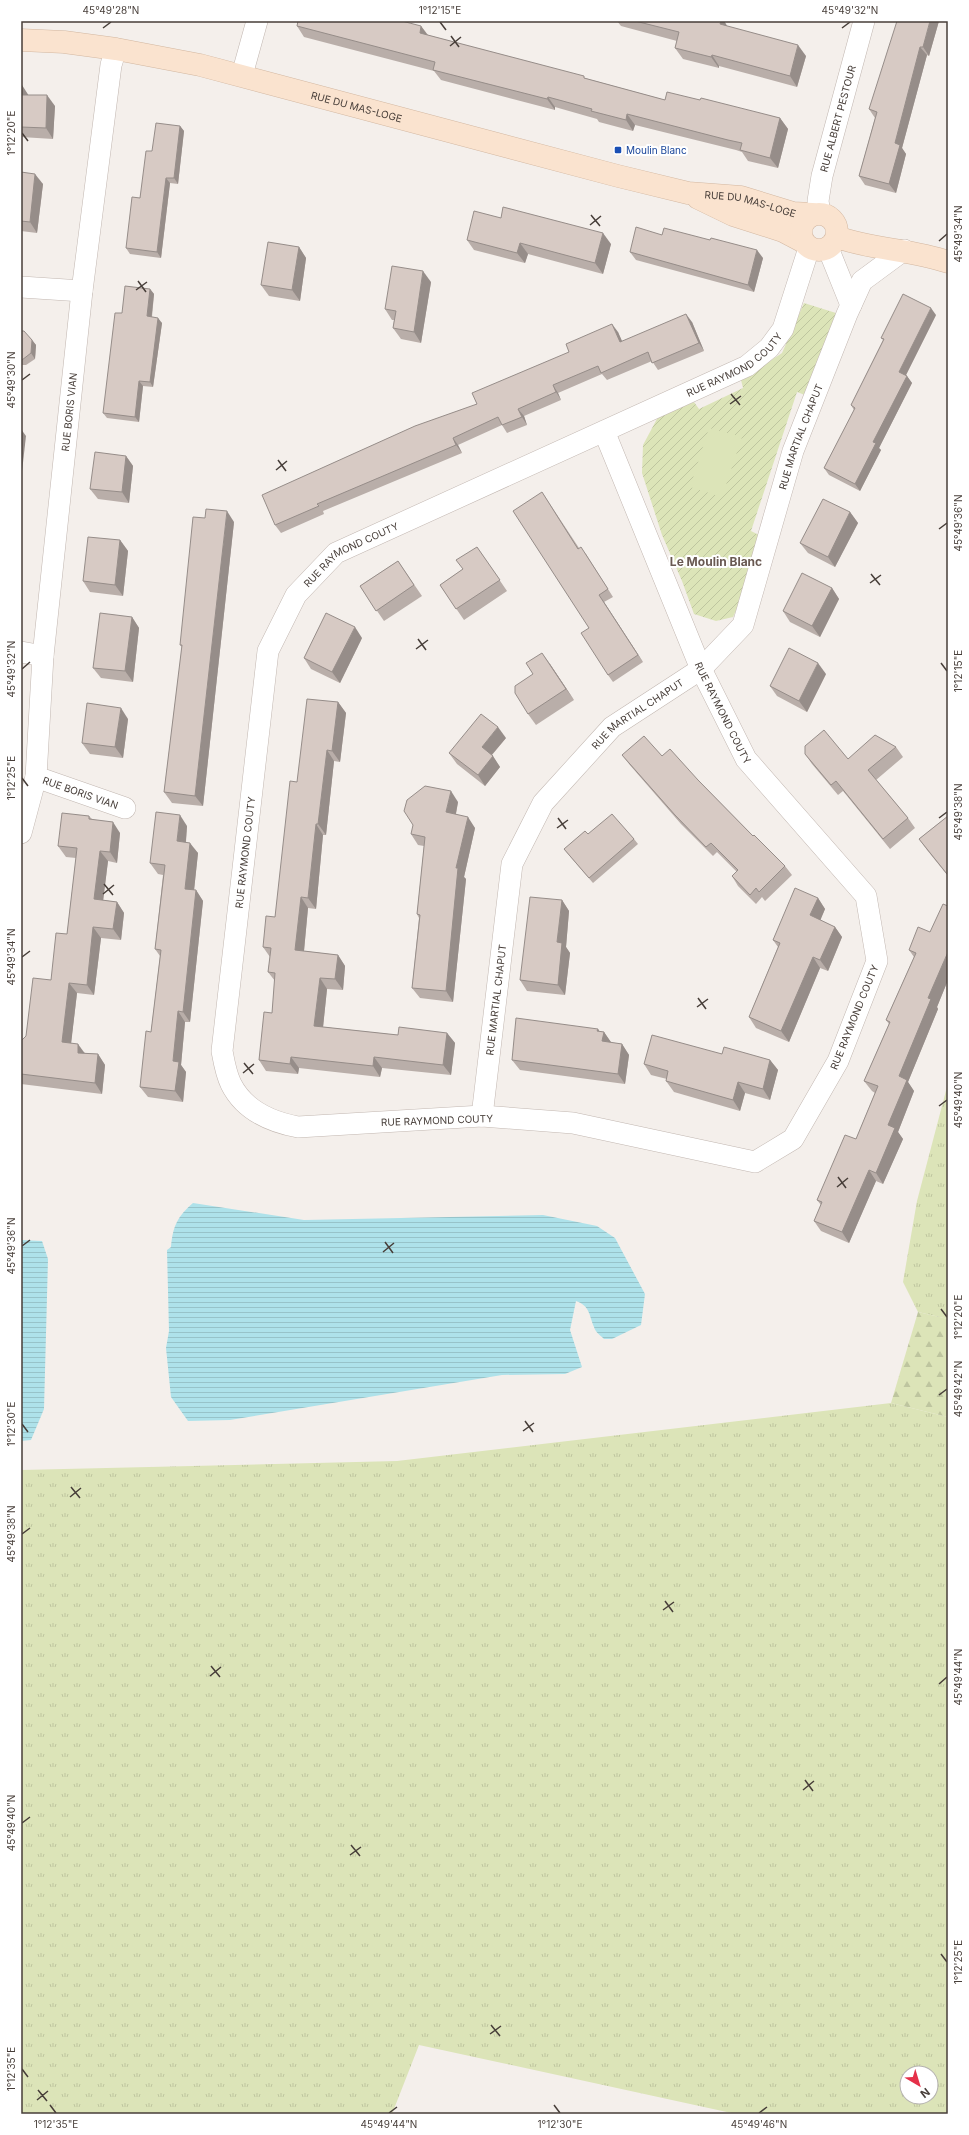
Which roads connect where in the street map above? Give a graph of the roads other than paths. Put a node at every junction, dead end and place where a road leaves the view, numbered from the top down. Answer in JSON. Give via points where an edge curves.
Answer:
{"nodes":[{"id":1,"x":257,"y":21,"type":"edge"},
{"id":2,"x":860,"y":22,"type":"edge"},
{"id":3,"x":21,"y":40,"type":"edge"},
{"id":4,"x":116,"y":49,"type":"junction"},
{"id":5,"x":242,"y":75,"type":"junction"},
{"id":6,"x":688,"y":193,"type":"junction"},
{"id":7,"x":816,"y":214,"type":"junction"},
{"id":8,"x":819,"y":243,"type":"junction"},
{"id":9,"x":904,"y":250,"type":"junction"},
{"id":10,"x":948,"y":262,"type":"edge"},
{"id":11,"x":21,"y":287,"type":"edge"},
{"id":12,"x":82,"y":291,"type":"junction"},
{"id":13,"x":851,"y":305,"type":"junction"},
{"id":14,"x":604,"y":431,"type":"junction"},
{"id":15,"x":21,"y":652,"type":"edge"},
{"id":16,"x":43,"y":656,"type":"junction"},
{"id":17,"x":701,"y":669,"type":"junction"},
{"id":18,"x":36,"y":777,"type":"junction"},
{"id":19,"x":126,"y":808,"type":"dead end"},
{"id":20,"x":21,"y":833,"type":"edge"},
{"id":21,"x":482,"y":1116,"type":"junction"}],
"edges":[{"from":1,"to":5,"type":"street"},
{"from":2,"to":7,"type":"street","name":"RUE ALBERT PESTOUR","via":[[822,176]]},
{"from":3,"to":4,"type":"main road","name":"RUE DU MAS-LOGE","via":[[64,42]]},
{"from":4,"to":5,"type":"main road","name":"RUE DU MAS-LOGE"},
{"from":4,"to":12,"type":"street","name":"RUE BORIS VIAN","via":[[111,65]]},
{"from":5,"to":6,"type":"main road","name":"RUE DU MAS-LOGE"},
{"from":6,"to":7,"type":"main road","name":"RUE DU MAS-LOGE","via":[[741,197],[793,213]]},
{"from":6,"to":8,"type":"main road","name":"RUE DU MAS-LOGE","via":[[733,215]]},
{"from":7,"to":8,"type":"main road","via":[[802,223],[800,228]]},
{"from":7,"to":8,"type":"main road","via":[[828,216],[834,221],[837,229]]},
{"from":8,"to":9,"type":"main road","name":"RUE DU MAS-LOGE","via":[[850,242]]},
{"from":8,"to":13,"type":"street"},
{"from":8,"to":14,"type":"street","name":"RUE RAYMOND COUTY","via":[[784,329],[769,348],[747,366]]},
{"from":9,"to":10,"type":"main road","name":"RUE DU MAS-LOGE"},
{"from":9,"to":13,"type":"street","name":"RUE MARTIAL CHAPUT","via":[[862,281]]},
{"from":11,"to":12,"type":"street"},
{"from":12,"to":16,"type":"street","name":"RUE BORIS VIAN"},
{"from":13,"to":17,"type":"street","name":"RUE MARTIAL CHAPUT","via":[[793,451],[743,625]]},
{"from":14,"to":17,"type":"street","name":"RUE RAYMOND COUTY"},
{"from":14,"to":21,"type":"street","name":"RUE RAYMOND COUTY","via":[[336,553],[296,595],[268,650],[222,1051],[230,1083],[251,1108],[275,1122],[298,1127]]},
{"from":15,"to":16,"type":"street"},
{"from":16,"to":18,"type":"street","name":"RUE BORIS VIAN"},
{"from":17,"to":21,"type":"street","name":"RUE MARTIAL CHAPUT","via":[[612,727],[544,803],[512,864]]},
{"from":17,"to":21,"type":"street","name":"RUE RAYMOND COUTY","via":[[746,759],[866,896],[877,961],[838,1061],[793,1139],[755,1162],[573,1123]]},
{"from":18,"to":19,"type":"street","name":"RUE BORIS VIAN"},
{"from":18,"to":20,"type":"street","name":"RUE BORIS VIAN"}]}
